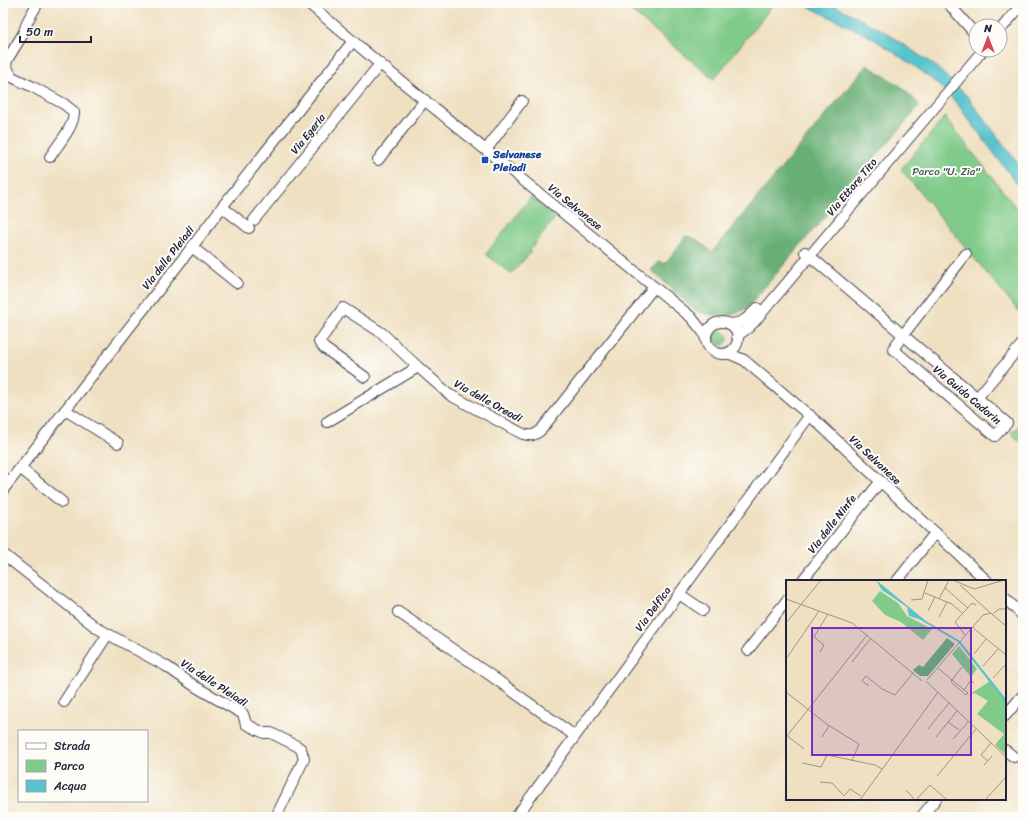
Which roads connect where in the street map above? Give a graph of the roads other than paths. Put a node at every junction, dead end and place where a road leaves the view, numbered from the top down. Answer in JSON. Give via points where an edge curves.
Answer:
{"nodes":[{"id":1,"x":38,"y":3,"type":"edge"},
{"id":2,"x":308,"y":3,"type":"edge"},
{"id":3,"x":948,"y":3,"type":"edge"},
{"id":4,"x":1014,"y":3,"type":"edge"},
{"id":5,"x":1023,"y":3,"type":"edge"},
{"id":6,"x":1002,"y":18,"type":"edge"},
{"id":7,"x":1008,"y":21,"type":"edge"},
{"id":8,"x":968,"y":26,"type":"edge"},
{"id":9,"x":353,"y":40,"type":"junction"},
{"id":10,"x":969,"y":58,"type":"edge"},
{"id":11,"x":975,"y":58,"type":"edge"},
{"id":12,"x":380,"y":64,"type":"junction"},
{"id":13,"x":958,"y":74,"type":"junction"},
{"id":14,"x":425,"y":100,"type":"junction"},
{"id":15,"x":522,"y":102,"type":"dead end"},
{"id":16,"x":486,"y":150,"type":"junction"},
{"id":17,"x":50,"y":157,"type":"dead end"},
{"id":18,"x":378,"y":160,"type":"dead end"},
{"id":19,"x":222,"y":207,"type":"junction"},
{"id":20,"x":192,"y":247,"type":"junction"},
{"id":21,"x":807,"y":253,"type":"junction"},
{"id":22,"x":966,"y":254,"type":"dead end"},
{"id":23,"x":237,"y":283,"type":"dead end"},
{"id":24,"x":654,"y":287,"type":"junction"},
{"id":25,"x":691,"y":317,"type":"junction"},
{"id":26,"x":716,"y":323,"type":"junction"},
{"id":27,"x":729,"y":324,"type":"junction"},
{"id":28,"x":903,"y":335,"type":"junction"},
{"id":29,"x":706,"y":339,"type":"junction"},
{"id":30,"x":736,"y":341,"type":"junction"},
{"id":31,"x":1023,"y":343,"type":"edge"},
{"id":32,"x":725,"y":354,"type":"junction"},
{"id":33,"x":744,"y":360,"type":"junction"},
{"id":34,"x":418,"y":368,"type":"junction"},
{"id":35,"x":365,"y":377,"type":"dead end"},
{"id":36,"x":977,"y":398,"type":"junction"},
{"id":37,"x":65,"y":410,"type":"junction"},
{"id":38,"x":810,"y":415,"type":"junction"},
{"id":39,"x":327,"y":422,"type":"dead end"},
{"id":40,"x":118,"y":442,"type":"dead end"},
{"id":41,"x":20,"y":468,"type":"junction"},
{"id":42,"x":882,"y":482,"type":"junction"},
{"id":43,"x":3,"y":490,"type":"edge"},
{"id":44,"x":62,"y":502,"type":"dead end"},
{"id":45,"x":936,"y":533,"type":"junction"},
{"id":46,"x":3,"y":554,"type":"edge"},
{"id":47,"x":803,"y":580,"type":"edge"},
{"id":48,"x":898,"y":580,"type":"edge"},
{"id":49,"x":986,"y":580,"type":"edge"},
{"id":50,"x":679,"y":594,"type":"junction"},
{"id":51,"x":786,"y":601,"type":"edge"},
{"id":52,"x":1006,"y":602,"type":"edge"},
{"id":53,"x":703,"y":610,"type":"dead end"},
{"id":54,"x":398,"y":612,"type":"dead end"},
{"id":55,"x":1023,"y":616,"type":"edge"},
{"id":56,"x":108,"y":634,"type":"junction"},
{"id":57,"x":748,"y":650,"type":"dead end"},
{"id":58,"x":1023,"y":695,"type":"edge"},
{"id":59,"x":64,"y":702,"type":"dead end"},
{"id":60,"x":1020,"y":707,"type":"edge"},
{"id":61,"x":1006,"y":715,"type":"edge"},
{"id":62,"x":575,"y":736,"type":"junction"},
{"id":63,"x":1006,"y":751,"type":"edge"},
{"id":64,"x":1014,"y":757,"type":"dead end"},
{"id":65,"x":935,"y":800,"type":"edge"},
{"id":66,"x":276,"y":817,"type":"edge"},
{"id":67,"x":516,"y":817,"type":"edge"},
{"id":68,"x":921,"y":817,"type":"edge"}],
"edges":[{"from":1,"to":17,"type":"street","via":[[6,66],[12,77],[64,104],[74,112],[72,124]]},
{"from":2,"to":9,"type":"street","name":"Via Selvanese"},
{"from":3,"to":8,"type":"street"},
{"from":4,"to":6,"type":"street"},
{"from":5,"to":7,"type":"street"},
{"from":9,"to":12,"type":"street","name":"Via Selvanese"},
{"from":9,"to":19,"type":"street","name":"Via delle Pleiadi"},
{"from":10,"to":13,"type":"street","name":"Via Ettore Tito"},
{"from":11,"to":13,"type":"street","name":"Via Ettore Tito"},
{"from":12,"to":14,"type":"street","name":"Via Selvanese"},
{"from":12,"to":19,"type":"street","name":"Via Egeria","via":[[252,224]]},
{"from":13,"to":21,"type":"street","name":"Via Ettore Tito"},
{"from":14,"to":16,"type":"street","name":"Via Selvanese"},
{"from":14,"to":18,"type":"street"},
{"from":15,"to":16,"type":"street"},
{"from":16,"to":24,"type":"street","name":"Via Selvanese"},
{"from":19,"to":20,"type":"street","name":"Via delle Pleiadi"},
{"from":20,"to":23,"type":"street"},
{"from":20,"to":37,"type":"street","name":"Via delle Pleiadi"},
{"from":21,"to":27,"type":"street","name":"Via Ettore Tito","via":[[751,315],[739,323]]},
{"from":21,"to":28,"type":"street","name":"Via Guido Cadorin"},
{"from":21,"to":30,"type":"street","name":"Via Ettore Tito","via":[[755,321]]},
{"from":22,"to":28,"type":"street","name":"Via Guido Cadorin"},
{"from":24,"to":25,"type":"street","name":"Via Selvanese"},
{"from":24,"to":34,"type":"street","name":"Via delle Oreadi","via":[[536,435],[523,434],[450,395]]},
{"from":25,"to":26,"type":"street","name":"Via Selvanese","via":[[707,324]]},
{"from":25,"to":29,"type":"street","name":"Via Selvanese"},
{"from":26,"to":27,"type":"street"},
{"from":26,"to":29,"type":"street","via":[[709,328]]},
{"from":27,"to":30,"type":"street","via":[[736,331]]},
{"from":28,"to":36,"type":"street","name":"Via Guido Cadorin"},
{"from":28,"to":36,"type":"street","name":"Via Guido Cadorin","via":[[893,349],[995,436],[1006,423]]},
{"from":29,"to":32,"type":"street","via":[[712,351]]},
{"from":30,"to":32,"type":"street","via":[[733,349]]},
{"from":30,"to":33,"type":"street","name":"Via Selvanese"},
{"from":31,"to":36,"type":"street"},
{"from":32,"to":33,"type":"street","name":"Via Selvanese"},
{"from":33,"to":38,"type":"street","name":"Via Selvanese"},
{"from":34,"to":35,"type":"street","name":"Via delle Oreadi","via":[[382,333],[343,308],[320,342],[324,348]]},
{"from":34,"to":39,"type":"street"},
{"from":37,"to":40,"type":"street"},
{"from":37,"to":41,"type":"street","name":"Via delle Pleiadi"},
{"from":38,"to":42,"type":"street","name":"Via Selvanese"},
{"from":38,"to":50,"type":"street","name":"Via Delfica"},
{"from":41,"to":43,"type":"street","name":"Via delle Pleiadi"},
{"from":41,"to":44,"type":"street"},
{"from":42,"to":45,"type":"street","name":"Via Selvanese"},
{"from":42,"to":47,"type":"street","name":"Via delle Ninfe"},
{"from":45,"to":48,"type":"street"},
{"from":45,"to":49,"type":"street","name":"Via Selvanese"},
{"from":46,"to":56,"type":"street","name":"Via delle Pleiadi"},
{"from":50,"to":53,"type":"street"},
{"from":50,"to":62,"type":"street","name":"Via Delfica"},
{"from":51,"to":57,"type":"street"},
{"from":52,"to":55,"type":"street"},
{"from":54,"to":62,"type":"street"},
{"from":56,"to":59,"type":"street"},
{"from":56,"to":66,"type":"street","name":"Via delle Pleiadi","via":[[166,666],[243,714],[246,724],[264,733],[272,733],[301,749],[304,759]]},
{"from":58,"to":60,"type":"street"},
{"from":60,"to":61,"type":"street"},
{"from":62,"to":67,"type":"street","name":"Via Delfica"},
{"from":63,"to":64,"type":"street"},
{"from":65,"to":68,"type":"street"}]}
